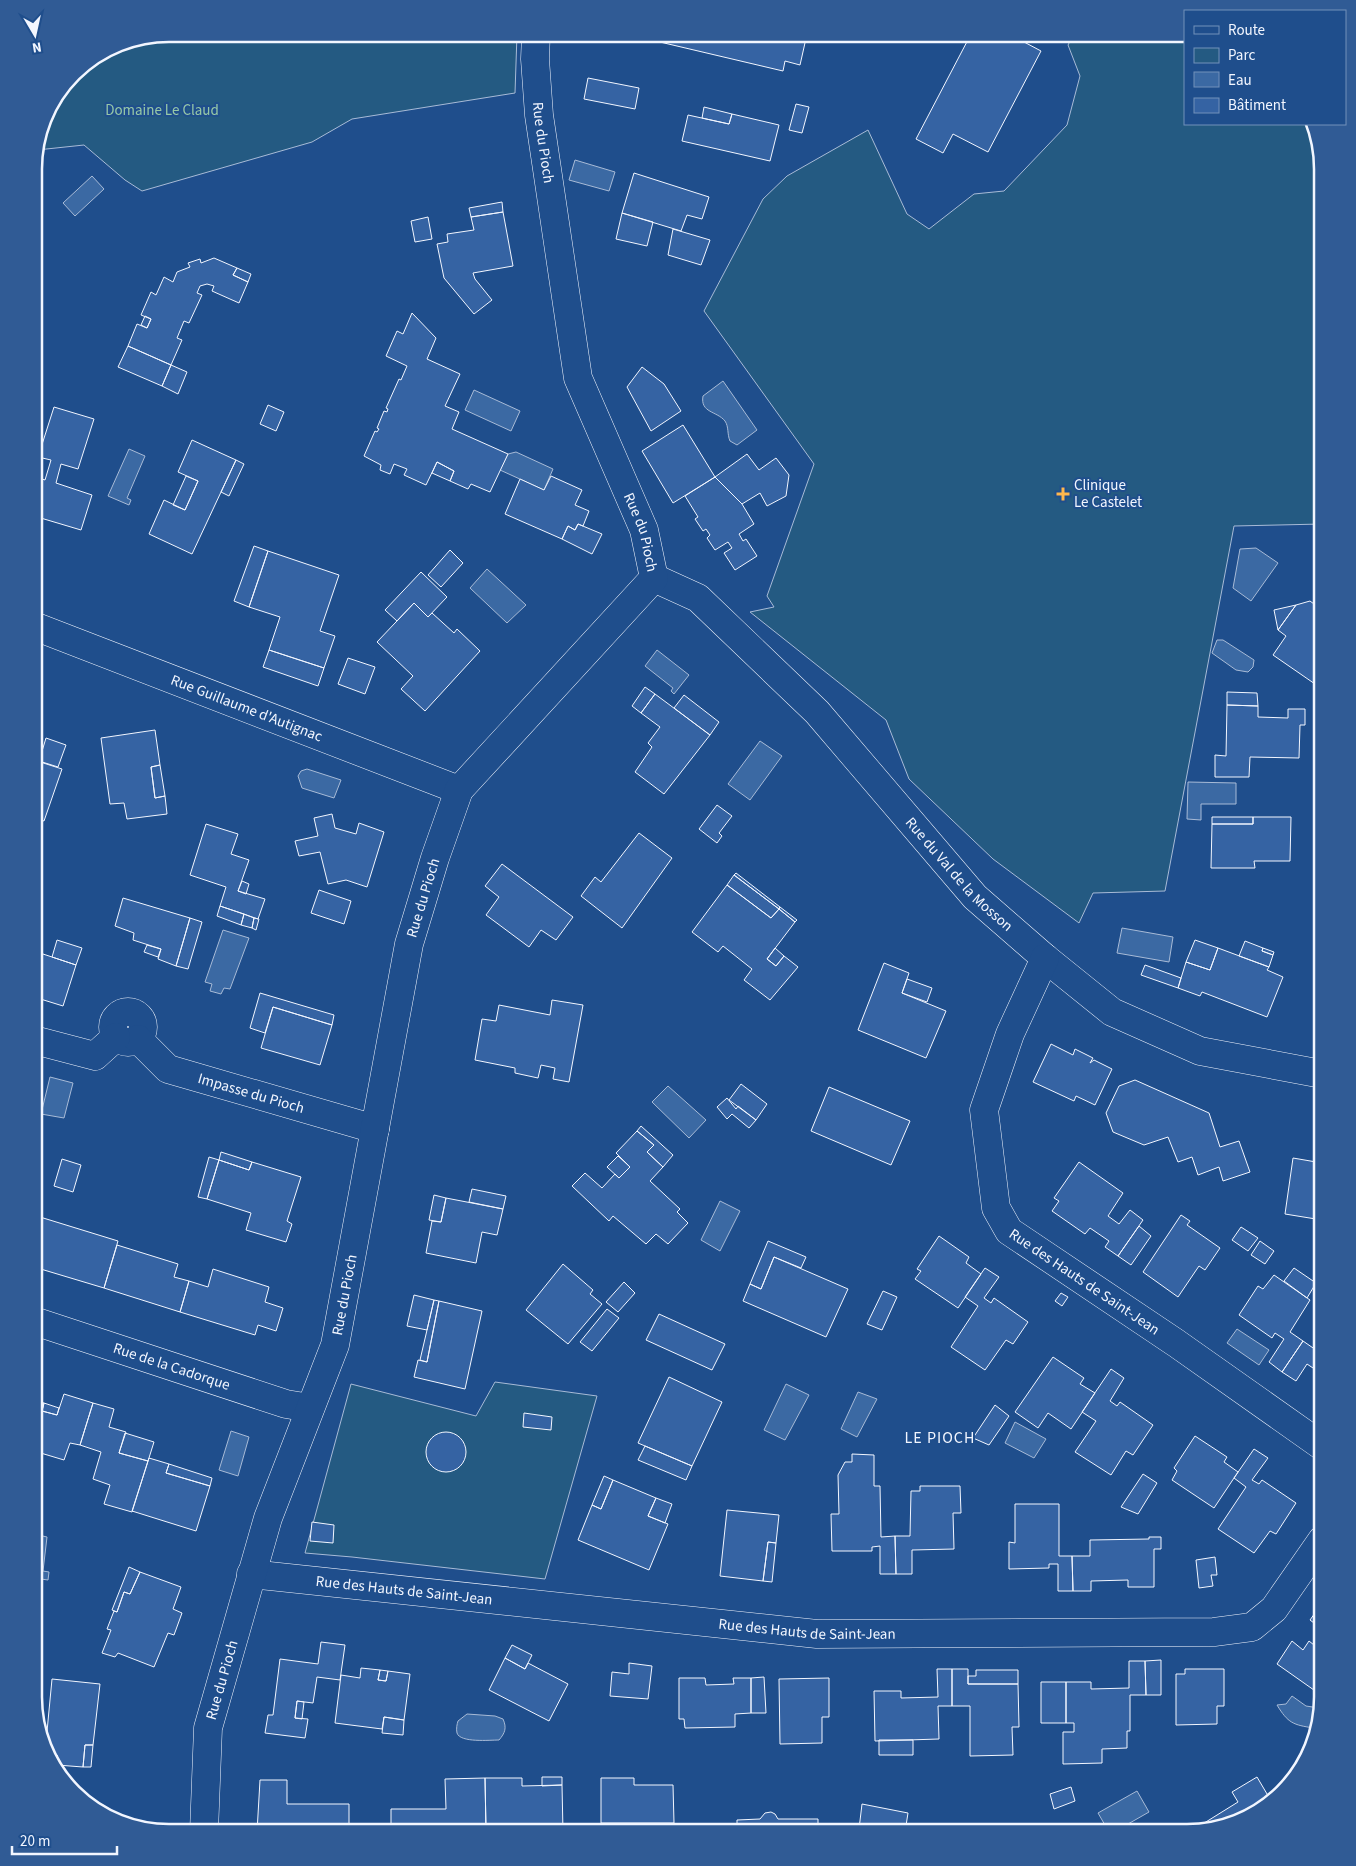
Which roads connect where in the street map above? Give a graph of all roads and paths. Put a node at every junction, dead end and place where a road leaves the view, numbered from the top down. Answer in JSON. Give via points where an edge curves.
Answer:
{"nodes":[{"id":1,"x":536,"y":42,"type":"edge"},
{"id":2,"x":654,"y":578,"type":"junction"},
{"id":3,"x":43,"y":629,"type":"edge"},
{"id":4,"x":458,"y":790,"type":"junction"},
{"id":5,"x":1045,"y":958,"type":"junction"},
{"id":6,"x":42,"y":1042,"type":"edge"},
{"id":7,"x":1314,"y":1072,"type":"edge"},
{"id":8,"x":375,"y":1129,"type":"junction"},
{"id":9,"x":42,"y":1324,"type":"edge"},
{"id":10,"x":310,"y":1408,"type":"junction"},
{"id":11,"x":1314,"y":1440,"type":"edge"},
{"id":12,"x":1314,"y":1552,"type":"edge"},
{"id":13,"x":250,"y":1574,"type":"junction"},
{"id":14,"x":204,"y":1823,"type":"edge"}],
"edges":[{"from":1,"to":2,"type":"street","name":"Rue du Pioch","via":[[539,115],[578,378],[644,530]]},
{"from":2,"to":4,"type":"street","name":"Rue du Pioch"},
{"from":2,"to":5,"type":"street","name":"Rue du Val de la Mosson","via":[[698,598],[818,712],[974,897]]},
{"from":3,"to":4,"type":"street","name":"Rue Guillaume d'Autignac"},
{"from":4,"to":8,"type":"street","name":"Rue du Pioch","via":[[409,944]]},
{"from":5,"to":7,"type":"street","name":"Rue du Val de la Mosson","via":[[1112,1012],[1200,1051]]},
{"from":5,"to":11,"type":"street","name":"Rue des Hauts de Saint-Jean","via":[[1010,1034],[984,1110],[996,1208],[1009,1231]]},
{"from":6,"to":8,"type":"street","name":"Impasse du Pioch","via":[[95,1056],[127,1038],[168,1069]]},
{"from":8,"to":10,"type":"street","name":"Rue du Pioch","via":[[335,1346]]},
{"from":9,"to":10,"type":"street","name":"Rue de la Cadorque","via":[[286,1404]]},
{"from":10,"to":13,"type":"street","name":"Rue du Pioch"},
{"from":12,"to":13,"type":"street","name":"Rue des Hauts de Saint-Jean","via":[[1274,1610],[1252,1627],[1214,1632],[817,1634]]},
{"from":13,"to":14,"type":"street","name":"Rue du Pioch","via":[[208,1728]]}]}
